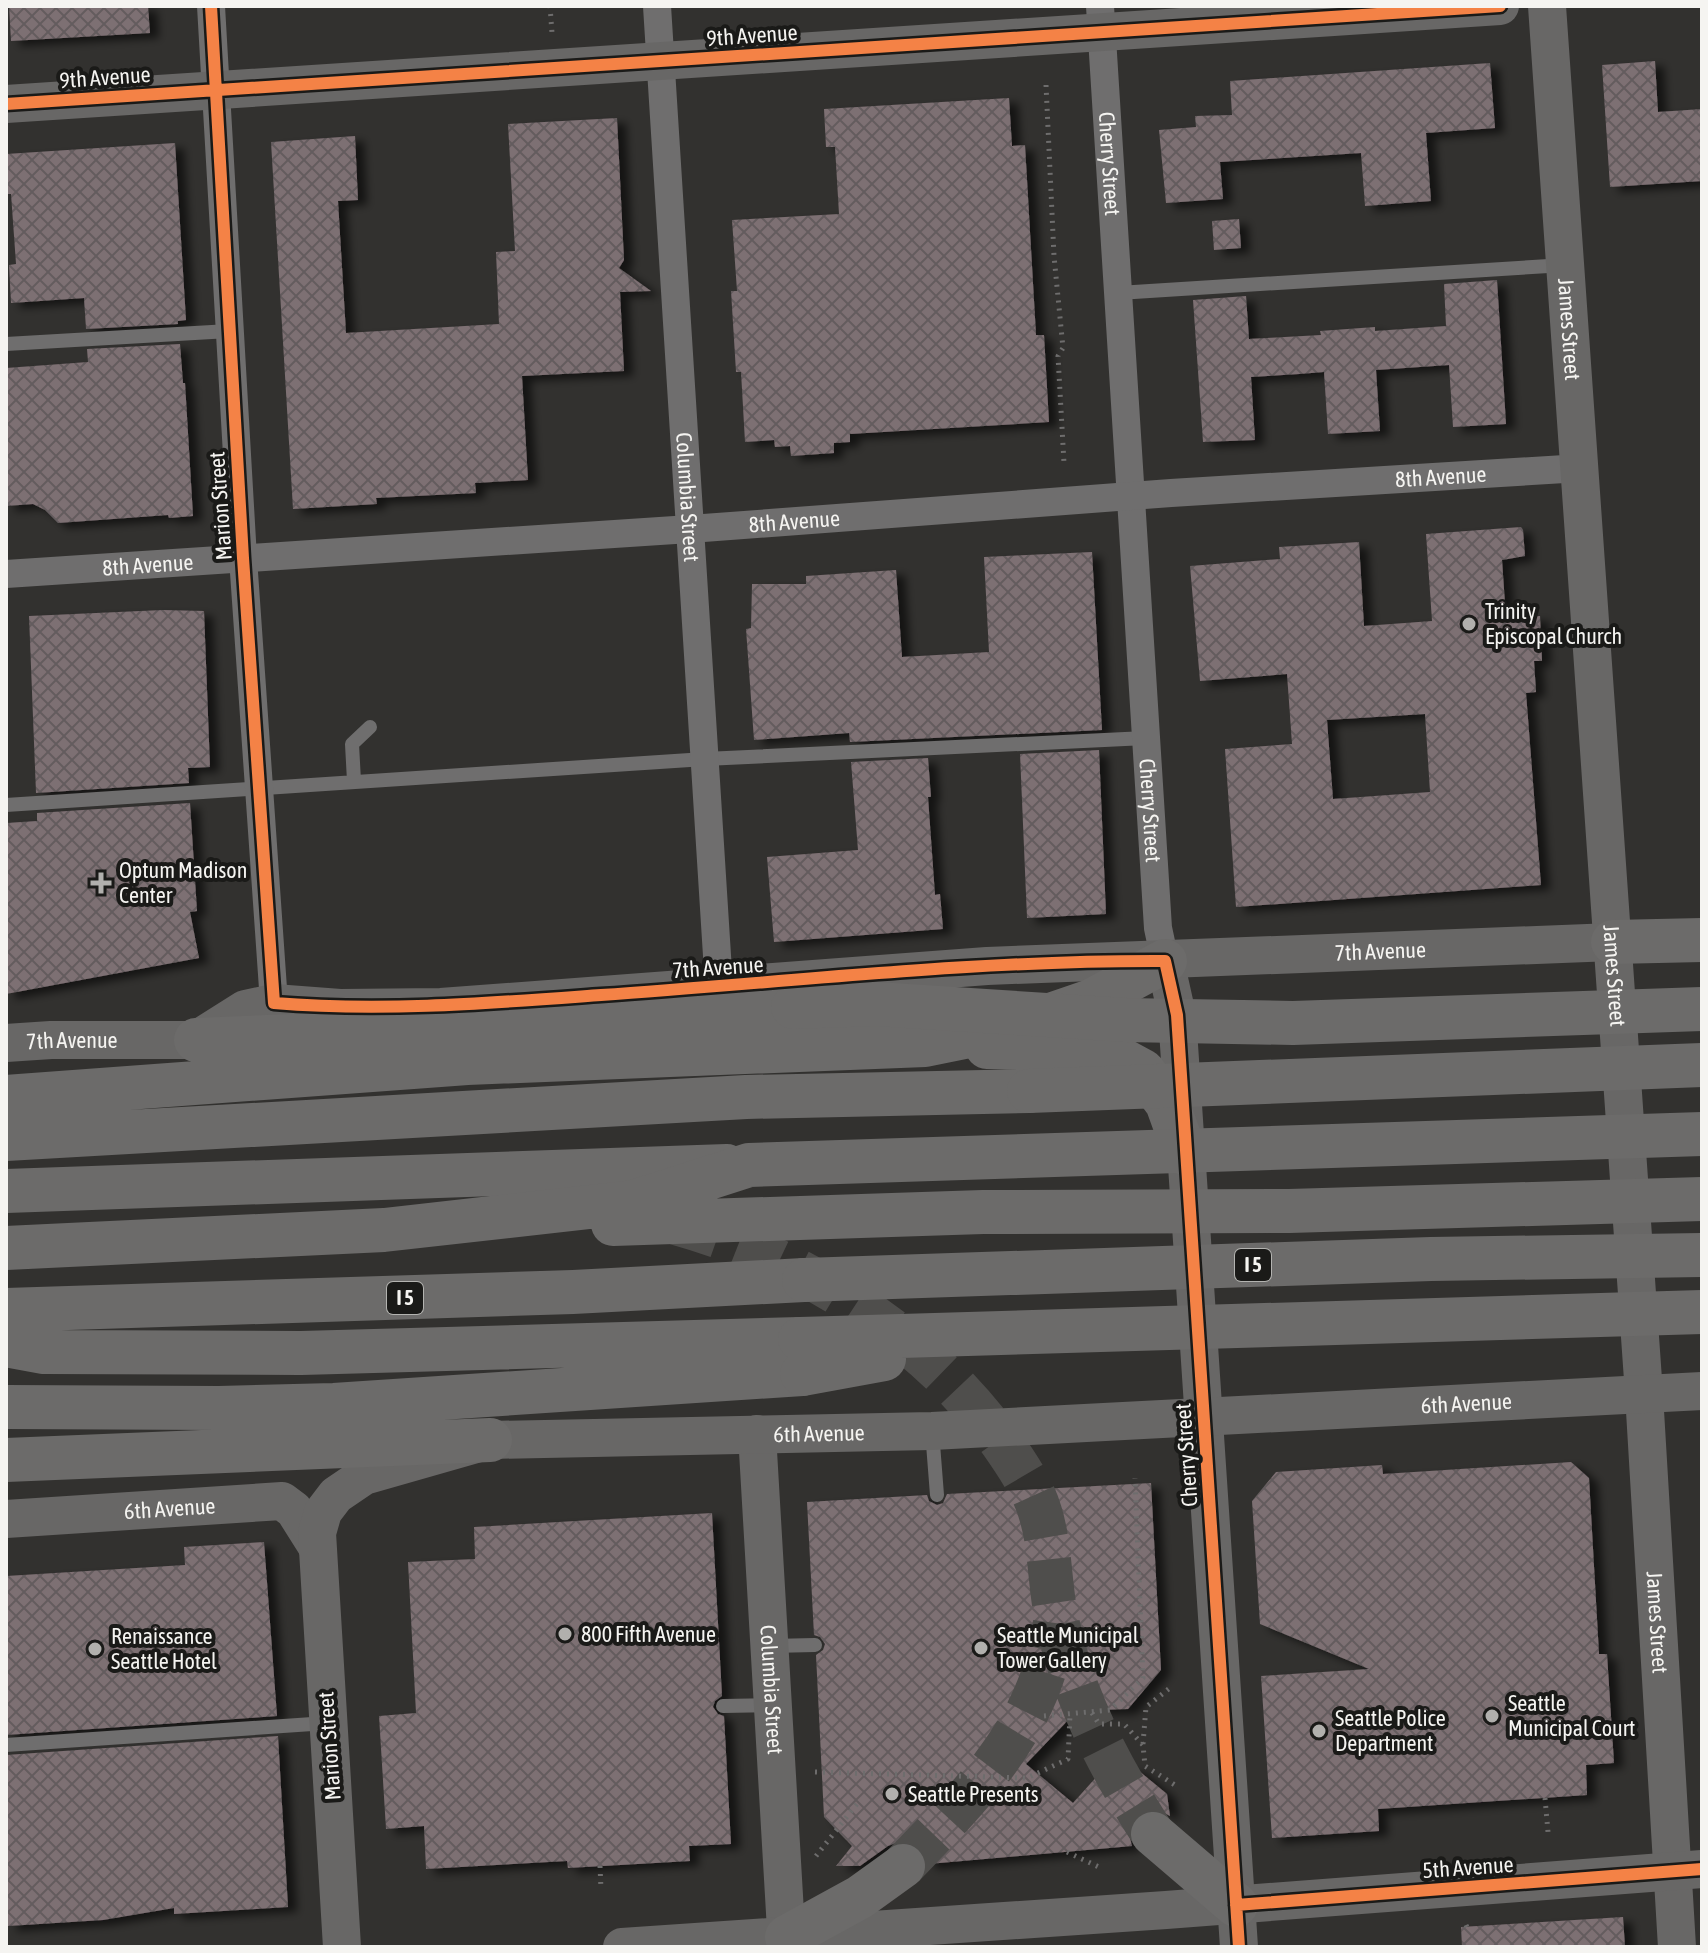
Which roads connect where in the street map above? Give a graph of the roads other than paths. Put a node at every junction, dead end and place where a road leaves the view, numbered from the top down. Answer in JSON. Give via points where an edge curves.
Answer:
{"nodes":[{"id":1,"x":211,"y":6,"type":"edge"},
{"id":2,"x":657,"y":6,"type":"edge"},
{"id":3,"x":1500,"y":6,"type":"edge"},
{"id":4,"x":1547,"y":6,"type":"edge"},
{"id":5,"x":1101,"y":20,"type":"edge"},
{"id":6,"x":661,"y":61,"type":"junction"},
{"id":7,"x":217,"y":91,"type":"junction"},
{"id":8,"x":6,"y":104,"type":"edge"},
{"id":9,"x":1566,"y":265,"type":"junction"},
{"id":10,"x":1118,"y":293,"type":"junction"},
{"id":11,"x":229,"y":331,"type":"junction"},
{"id":12,"x":6,"y":344,"type":"edge"},
{"id":13,"x":1581,"y":468,"type":"junction"},
{"id":14,"x":1131,"y":496,"type":"junction"},
{"id":15,"x":690,"y":529,"type":"junction"},
{"id":16,"x":243,"y":558,"type":"junction"},
{"id":17,"x":6,"y":574,"type":"edge"},
{"id":18,"x":370,"y":727,"type":"dead end"},
{"id":19,"x":1146,"y":738,"type":"junction"},
{"id":20,"x":705,"y":759,"type":"junction"},
{"id":21,"x":354,"y":781,"type":"junction"},
{"id":22,"x":260,"y":787,"type":"junction"},
{"id":23,"x":6,"y":805,"type":"edge"},
{"id":24,"x":1702,"y":940,"type":"edge"},
{"id":25,"x":1613,"y":942,"type":"junction"},
{"id":26,"x":1165,"y":961,"type":"junction"},
{"id":27,"x":719,"y":987,"type":"junction"},
{"id":28,"x":274,"y":1003,"type":"junction"},
{"id":29,"x":1702,"y":1009,"type":"edge"},
{"id":30,"x":196,"y":1040,"type":"junction"},
{"id":31,"x":6,"y":1043,"type":"edge"},
{"id":32,"x":925,"y":1045,"type":"junction"},
{"id":33,"x":1702,"y":1065,"type":"edge"},
{"id":34,"x":6,"y":1097,"type":"edge"},
{"id":35,"x":1702,"y":1134,"type":"edge"},
{"id":36,"x":11,"y":1138,"type":"edge"},
{"id":37,"x":1185,"y":1153,"type":"junction"},
{"id":38,"x":749,"y":1165,"type":"junction"},
{"id":39,"x":6,"y":1191,"type":"edge"},
{"id":40,"x":1702,"y":1199,"type":"edge"},
{"id":41,"x":532,"y":1227,"type":"dead end"},
{"id":42,"x":6,"y":1248,"type":"edge"},
{"id":43,"x":1702,"y":1255,"type":"edge"},
{"id":44,"x":6,"y":1310,"type":"edge"},
{"id":45,"x":1702,"y":1312,"type":"edge"},
{"id":46,"x":6,"y":1345,"type":"edge"},
{"id":47,"x":801,"y":1357,"type":"junction"},
{"id":48,"x":1702,"y":1391,"type":"edge"},
{"id":49,"x":1644,"y":1394,"type":"junction"},
{"id":50,"x":6,"y":1407,"type":"edge"},
{"id":51,"x":1204,"y":1417,"type":"junction"},
{"id":52,"x":932,"y":1431,"type":"junction"},
{"id":53,"x":757,"y":1434,"type":"junction"},
{"id":54,"x":490,"y":1440,"type":"junction"},
{"id":55,"x":6,"y":1460,"type":"edge"},
{"id":56,"x":937,"y":1495,"type":"dead end"},
{"id":57,"x":6,"y":1519,"type":"edge"},
{"id":58,"x":316,"y":1545,"type":"junction"},
{"id":59,"x":815,"y":1645,"type":"dead end"},
{"id":60,"x":770,"y":1646,"type":"junction"},
{"id":61,"x":774,"y":1704,"type":"junction"},
{"id":62,"x":723,"y":1706,"type":"dead end"},
{"id":63,"x":328,"y":1723,"type":"junction"},
{"id":64,"x":6,"y":1745,"type":"edge"},
{"id":65,"x":1153,"y":1834,"type":"tunnel mouth"},
{"id":66,"x":903,"y":1866,"type":"tunnel mouth"},
{"id":67,"x":1687,"y":1870,"type":"edge"},
{"id":68,"x":1238,"y":1926,"type":"edge"},
{"id":69,"x":787,"y":1942,"type":"edge"},
{"id":70,"x":342,"y":1947,"type":"edge"},
{"id":71,"x":622,"y":1947,"type":"edge"},
{"id":72,"x":1677,"y":1947,"type":"edge"}],
"edges":[{"from":1,"to":7,"type":"street","name":"Marion Street"},
{"from":2,"to":6,"type":"street","name":"Columbia Street"},
{"from":3,"to":5,"type":"main road","name":"9th Avenue"},
{"from":4,"to":9,"type":"main road","name":"James Street"},
{"from":5,"to":6,"type":"main road","name":"9th Avenue"},
{"from":5,"to":10,"type":"street","name":"Cherry Street"},
{"from":6,"to":7,"type":"main road","name":"9th Avenue"},
{"from":6,"to":15,"type":"street","name":"Columbia Street"},
{"from":7,"to":8,"type":"main road","name":"9th Avenue"},
{"from":7,"to":11,"type":"street","name":"Marion Street"},
{"from":9,"to":10,"type":"lane"},
{"from":9,"to":13,"type":"main road","name":"James Street"},
{"from":10,"to":14,"type":"street","name":"Cherry Street"},
{"from":11,"to":12,"type":"lane"},
{"from":11,"to":16,"type":"street","name":"Marion Street"},
{"from":13,"to":14,"type":"street","name":"8th Avenue"},
{"from":13,"to":25,"type":"main road","name":"James Street"},
{"from":14,"to":15,"type":"street","name":"8th Avenue"},
{"from":14,"to":19,"type":"street","name":"Cherry Street"},
{"from":15,"to":16,"type":"street","name":"8th Avenue"},
{"from":15,"to":20,"type":"street","name":"Columbia Street"},
{"from":16,"to":17,"type":"street","name":"8th Avenue"},
{"from":16,"to":22,"type":"street","name":"Marion Street"},
{"from":18,"to":21,"type":"lane","via":[[352,744]]},
{"from":19,"to":20,"type":"lane"},
{"from":19,"to":26,"type":"street","name":"Cherry Street","via":[[1158,928]]},
{"from":20,"to":21,"type":"lane"},
{"from":20,"to":27,"type":"street","name":"Columbia Street"},
{"from":21,"to":22,"type":"lane"},
{"from":22,"to":23,"type":"lane"},
{"from":22,"to":28,"type":"street","name":"Marion Street"},
{"from":24,"to":25,"type":"highway"},
{"from":25,"to":26,"type":"main road","name":"7th Avenue"},
{"from":25,"to":49,"type":"main road","name":"James Street"},
{"from":26,"to":27,"type":"main road","name":"7th Avenue","via":[[987,966]]},
{"from":26,"to":32,"type":"highway","via":[[1091,1001],[1018,1026]]},
{"from":26,"to":37,"type":"main road","name":"Cherry Street","via":[[1177,1015]]},
{"from":27,"to":28,"type":"main road","name":"7th Avenue","via":[[441,1007]]},
{"from":28,"to":30,"type":"main road","name":"7th Avenue","via":[[245,1009]]},
{"from":29,"to":30,"type":"highway","bridge":true,"via":[[1293,1023],[1125,1020],[876,1004]]},
{"from":30,"to":31,"type":"main road","name":"7th Avenue"},
{"from":32,"to":34,"type":"highway","via":[[467,1063]]},
{"from":32,"to":37,"type":"highway","via":[[1087,1049],[1119,1058],[1143,1071],[1167,1103]]},
{"from":33,"to":36,"type":"highway","bridge":true,"via":[[746,1097]]},
{"from":35,"to":38,"type":"highway","bridge":true},
{"from":37,"to":51,"type":"main road","name":"Cherry Street"},
{"from":38,"to":39,"type":"highway","bridge":true},
{"from":38,"to":42,"type":"highway","bridge":true,"via":[[618,1204],[384,1230]]},
{"from":40,"to":41,"type":"highway","bridge":true,"via":[[1289,1211],[983,1212]]},
{"from":43,"to":44,"type":"highway","number":"I 5","bridge":true,"via":[[1431,1259]]},
{"from":45,"to":47,"type":"highway","bridge":true,"via":[[1028,1332]]},
{"from":46,"to":47,"type":"highway","via":[[44,1352]]},
{"from":47,"to":50,"type":"highway","via":[[334,1405]]},
{"from":48,"to":49,"type":"main road","name":"6th Avenue"},
{"from":49,"to":51,"type":"main road","name":"6th Avenue"},
{"from":49,"to":67,"type":"main road","name":"James Street"},
{"from":51,"to":52,"type":"main road","name":"6th Avenue"},
{"from":51,"to":68,"type":"main road","name":"Cherry Street"},
{"from":52,"to":53,"type":"main road","name":"6th Avenue"},
{"from":52,"to":56,"type":"lane"},
{"from":53,"to":54,"type":"main road","name":"6th Avenue"},
{"from":53,"to":60,"type":"main road","name":"Columbia Street"},
{"from":54,"to":55,"type":"highway"},
{"from":54,"to":58,"type":"main road","name":"6th Avenue","via":[[364,1476],[344,1487],[323,1512]]},
{"from":57,"to":58,"type":"main road","name":"6th Avenue","via":[[282,1501]]},
{"from":58,"to":63,"type":"main road","name":"Marion Street"},
{"from":59,"to":60,"type":"lane"},
{"from":60,"to":61,"type":"main road","name":"Columbia Street"},
{"from":61,"to":62,"type":"lane"},
{"from":61,"to":69,"type":"main road","name":"Columbia Street"},
{"from":63,"to":64,"type":"lane"},
{"from":63,"to":70,"type":"main road","name":"Marion Street"},
{"from":65,"to":68,"type":"highway"},
{"from":66,"to":69,"type":"highway"},
{"from":67,"to":68,"type":"main road","name":"5th Avenue"},
{"from":67,"to":72,"type":"main road","name":"James Street"},
{"from":68,"to":69,"type":"main road","name":"5th Avenue"},
{"from":69,"to":71,"type":"main road","name":"5th Avenue"}]}
